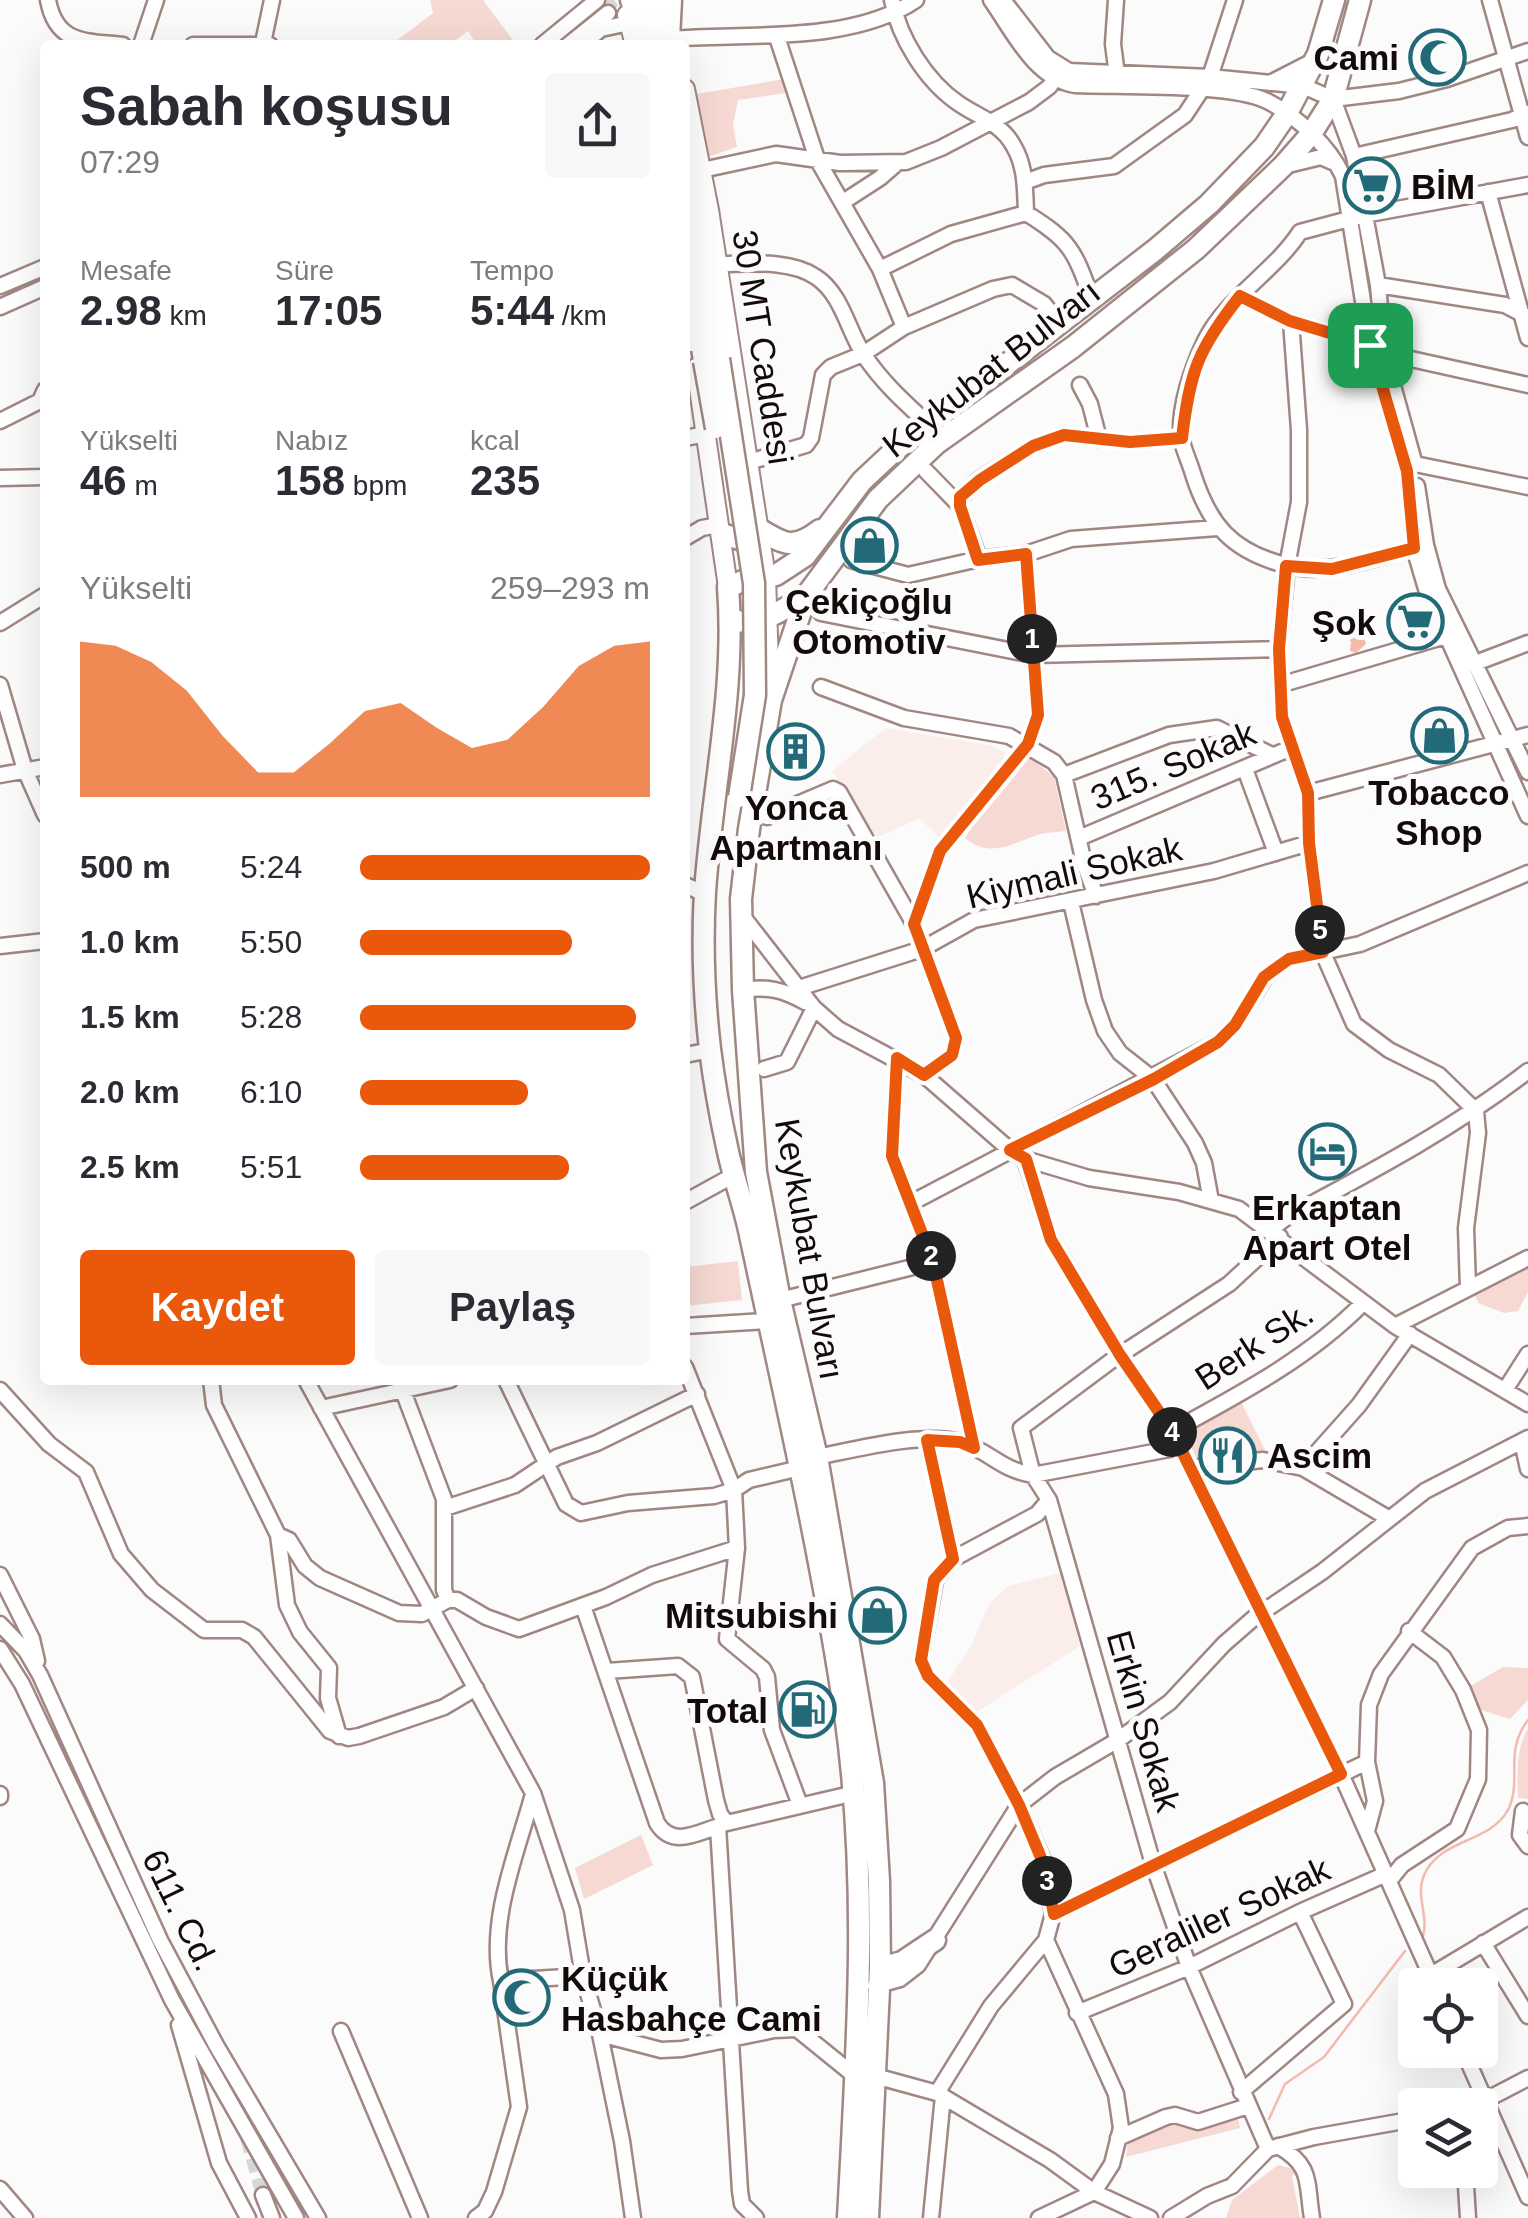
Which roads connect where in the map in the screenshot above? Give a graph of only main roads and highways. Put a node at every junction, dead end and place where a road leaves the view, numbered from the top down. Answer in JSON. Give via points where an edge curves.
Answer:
{"nodes":[{"id":1,"x":659,"y":0,"type":"edge"},
{"id":2,"x":1334,"y":0,"type":"edge"},
{"id":3,"x":1360,"y":0,"type":"edge"},
{"id":4,"x":636,"y":6,"type":"edge"},
{"id":5,"x":635,"y":40,"type":"edge"},
{"id":6,"x":645,"y":40,"type":"edge"},
{"id":7,"x":666,"y":40,"type":"edge"},
{"id":8,"x":668,"y":40,"type":"edge"},
{"id":9,"x":690,"y":113,"type":"edge"},
{"id":10,"x":690,"y":188,"type":"edge"},
{"id":11,"x":690,"y":257,"type":"edge"},
{"id":12,"x":690,"y":335,"type":"edge"},
{"id":13,"x":711,"y":360,"type":"junction"},
{"id":14,"x":837,"y":516,"type":"junction"},
{"id":15,"x":721,"y":530,"type":"junction"},
{"id":16,"x":759,"y":530,"type":"junction"},
{"id":17,"x":766,"y":577,"type":"junction"},
{"id":18,"x":728,"y":587,"type":"junction"},
{"id":19,"x":806,"y":596,"type":"junction"},
{"id":20,"x":768,"y":617,"type":"junction"},
{"id":21,"x":732,"y":620,"type":"junction"},
{"id":22,"x":729,"y":673,"type":"junction"},
{"id":23,"x":770,"y":690,"type":"junction"},
{"id":24,"x":734,"y":795,"type":"junction"},
{"id":25,"x":695,"y":973,"type":"edge"},
{"id":26,"x":756,"y":1172,"type":"junction"},
{"id":27,"x":750,"y":1231,"type":"junction"},
{"id":28,"x":808,"y":1462,"type":"junction"},
{"id":29,"x":935,"y":1940,"type":"road end"},
{"id":30,"x":870,"y":1976,"type":"junction"},
{"id":31,"x":866,"y":2076,"type":"junction"},
{"id":32,"x":848,"y":2218,"type":"edge"},
{"id":33,"x":868,"y":2218,"type":"edge"}],
"edges":[{"from":1,"to":8,"type":"main road"},
{"from":2,"to":14,"type":"highway","name":"Keykubat Bulvarı","via":[[1303,86],[1264,147],[1208,204],[927,423],[862,481]]},
{"from":3,"to":19,"type":"highway","name":"Keykubat Bulvarı","via":[[1333,99],[1283,166],[1181,262],[937,443],[878,499]]},
{"from":4,"to":5,"type":"main road"},
{"from":4,"to":6,"type":"highway"},
{"from":4,"to":7,"type":"highway"},
{"from":9,"to":16,"type":"main road","name":"30 MT Caddesi"},
{"from":10,"to":13,"type":"highway"},
{"from":11,"to":13,"type":"highway"},
{"from":12,"to":15,"type":"main road","name":"30 MT Caddesi"},
{"from":13,"to":24,"type":"highway","bridge":true,"via":[[741,582]]},
{"from":14,"to":16,"type":"highway","via":[[792,544]]},
{"from":14,"to":17,"type":"highway","name":"Keykubat Bulvarı","via":[[806,556]]},
{"from":15,"to":16,"type":"highway","via":[[744,540]]},
{"from":15,"to":18,"type":"main road","name":"30 MT Caddesi"},
{"from":16,"to":17,"type":"main road","name":"30 MT Caddesi"},
{"from":17,"to":18,"type":"highway","name":"Keykubat Bulvarı"},
{"from":17,"to":20,"type":"main road","name":"30 MT Caddesi"},
{"from":18,"to":21,"type":"highway"},
{"from":19,"to":20,"type":"highway"},
{"from":19,"to":23,"type":"highway","name":"Keykubat Bulvarı"},
{"from":20,"to":21,"type":"highway","via":[[749,624]]},
{"from":20,"to":23,"type":"main road","name":"30 MT Caddesi"},
{"from":21,"to":22,"type":"highway"},
{"from":22,"to":23,"type":"highway","via":[[751,665],[764,670]]},
{"from":22,"to":25,"type":"highway"},
{"from":23,"to":26,"type":"highway","name":"Keykubat Bulvarı","via":[[740,914]]},
{"from":24,"to":26,"type":"highway","via":[[730,971]]},
{"from":24,"to":27,"type":"highway","via":[[718,855],[714,955],[718,1029]]},
{"from":25,"to":27,"type":"highway"},
{"from":26,"to":28,"type":"highway","name":"Keykubat Bulvarı"},
{"from":27,"to":28,"type":"highway","name":"Keykubat Bulvarı","via":[[766,1321]]},
{"from":28,"to":30,"type":"highway","name":"Keykubat Bulvarı","via":[[855,1793]]},
{"from":28,"to":30,"type":"highway","name":"Keykubat Bulvarı","via":[[861,1701],[872,1783],[880,1881]]},
{"from":29,"to":30,"type":"highway"},
{"from":30,"to":31,"type":"highway","name":"Keykubat Bulvarı"},
{"from":31,"to":32,"type":"highway","name":"Keykubat Bulvarı"},
{"from":31,"to":33,"type":"highway","name":"Keykubat Bulvarı"}]}
